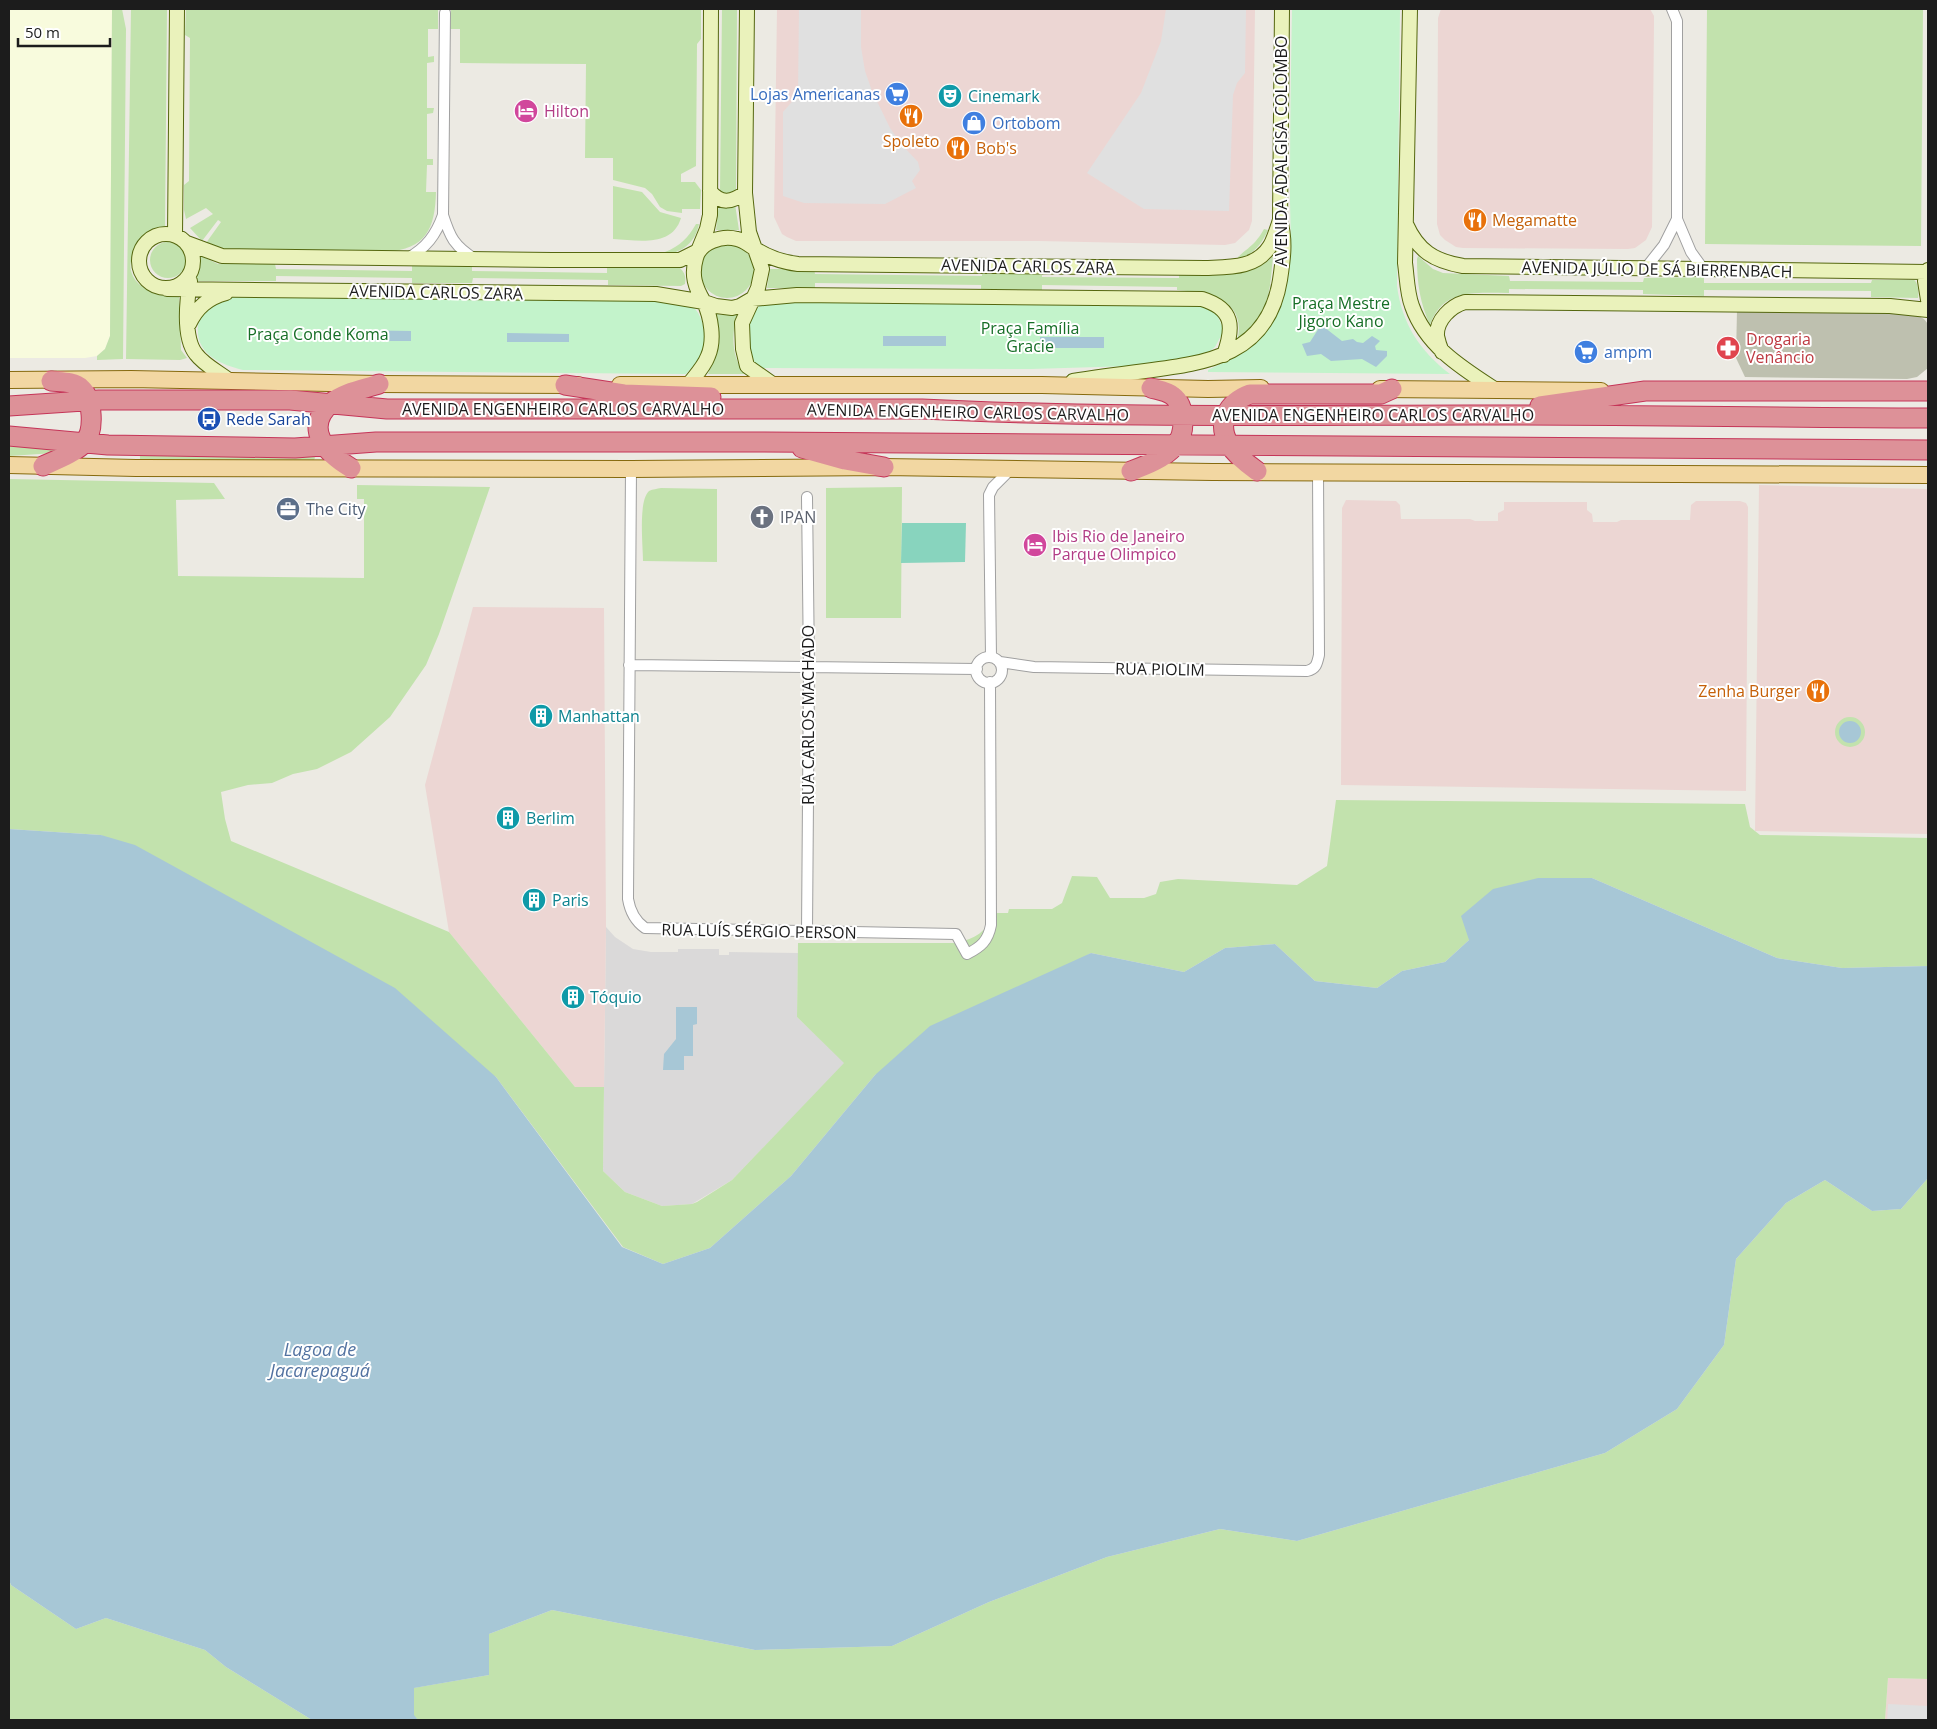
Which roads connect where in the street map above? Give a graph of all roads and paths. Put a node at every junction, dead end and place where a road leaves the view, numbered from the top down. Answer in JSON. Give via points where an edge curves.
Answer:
{"nodes":[{"id":1,"x":177,"y":9,"type":"edge"},
{"id":2,"x":747,"y":9,"type":"edge"},
{"id":3,"x":1282,"y":9,"type":"edge"},
{"id":4,"x":1410,"y":9,"type":"edge"},
{"id":5,"x":1672,"y":9,"type":"edge"},
{"id":6,"x":1682,"y":9,"type":"edge"},
{"id":7,"x":445,"y":10,"type":"edge"},
{"id":8,"x":710,"y":11,"type":"edge"},
{"id":9,"x":1677,"y":21,"type":"junction"},
{"id":10,"x":710,"y":191,"type":"junction"},
{"id":11,"x":745,"y":193,"type":"junction"},
{"id":12,"x":442,"y":215,"type":"junction"},
{"id":13,"x":1677,"y":219,"type":"junction"},
{"id":14,"x":1280,"y":220,"type":"junction"},
{"id":15,"x":1406,"y":224,"type":"junction"},
{"id":16,"x":181,"y":239,"type":"junction"},
{"id":17,"x":754,"y":249,"type":"junction"},
{"id":18,"x":698,"y":251,"type":"junction"},
{"id":19,"x":408,"y":259,"type":"junction"},
{"id":20,"x":475,"y":259,"type":"junction"},
{"id":21,"x":1644,"y":269,"type":"junction"},
{"id":22,"x":1704,"y":270,"type":"junction"},
{"id":23,"x":1928,"y":271,"type":"edge"},
{"id":24,"x":191,"y":274,"type":"junction"},
{"id":25,"x":166,"y":289,"type":"junction"},
{"id":26,"x":189,"y":290,"type":"junction"},
{"id":27,"x":237,"y":290,"type":"junction"},
{"id":28,"x":752,"y":299,"type":"junction"},
{"id":29,"x":1928,"y":300,"type":"edge"},
{"id":30,"x":704,"y":302,"type":"junction"},
{"id":31,"x":1928,"y":310,"type":"edge"},
{"id":32,"x":188,"y":327,"type":"junction"},
{"id":33,"x":1442,"y":352,"type":"junction"},
{"id":34,"x":1224,"y":355,"type":"junction"},
{"id":35,"x":9,"y":380,"type":"edge"},
{"id":36,"x":1928,"y":380,"type":"edge"},
{"id":37,"x":51,"y":381,"type":"junction"},
{"id":38,"x":230,"y":381,"type":"junction"},
{"id":39,"x":379,"y":384,"type":"junction"},
{"id":40,"x":688,"y":385,"type":"junction"},
{"id":41,"x":774,"y":385,"type":"junction"},
{"id":42,"x":565,"y":386,"type":"junction"},
{"id":43,"x":1042,"y":386,"type":"junction"},
{"id":44,"x":1151,"y":388,"type":"junction"},
{"id":45,"x":1392,"y":389,"type":"junction"},
{"id":46,"x":1496,"y":390,"type":"junction"},
{"id":47,"x":1645,"y":391,"type":"junction"},
{"id":48,"x":1824,"y":391,"type":"junction"},
{"id":49,"x":1905,"y":391,"type":"junction"},
{"id":50,"x":1928,"y":391,"type":"edge"},
{"id":51,"x":89,"y":401,"type":"junction"},
{"id":52,"x":331,"y":403,"type":"junction"},
{"id":53,"x":9,"y":406,"type":"edge"},
{"id":54,"x":922,"y":409,"type":"junction"},
{"id":55,"x":1928,"y":410,"type":"edge"},
{"id":56,"x":1182,"y":415,"type":"junction"},
{"id":57,"x":1477,"y":415,"type":"junction"},
{"id":58,"x":1226,"y":416,"type":"junction"},
{"id":59,"x":1928,"y":418,"type":"edge"},
{"id":60,"x":9,"y":436,"type":"edge"},
{"id":61,"x":764,"y":442,"type":"junction"},
{"id":62,"x":84,"y":443,"type":"junction"},
{"id":63,"x":1177,"y":444,"type":"junction"},
{"id":64,"x":1229,"y":444,"type":"junction"},
{"id":65,"x":324,"y":446,"type":"junction"},
{"id":66,"x":1928,"y":450,"type":"edge"},
{"id":67,"x":9,"y":465,"type":"edge"},
{"id":68,"x":43,"y":466,"type":"junction"},
{"id":69,"x":884,"y":467,"type":"junction"},
{"id":70,"x":351,"y":468,"type":"junction"},
{"id":71,"x":1011,"y":469,"type":"junction"},
{"id":72,"x":631,"y":470,"type":"junction"},
{"id":73,"x":1131,"y":471,"type":"junction"},
{"id":74,"x":1257,"y":471,"type":"junction"},
{"id":75,"x":1318,"y":472,"type":"junction"},
{"id":76,"x":1928,"y":475,"type":"edge"},
{"id":77,"x":807,"y":497,"type":"dead end"},
{"id":78,"x":995,"y":660,"type":"junction"},
{"id":79,"x":629,"y":665,"type":"junction"},
{"id":80,"x":809,"y":667,"type":"junction"},
{"id":81,"x":977,"y":669,"type":"junction"},
{"id":82,"x":990,"y":682,"type":"junction"},
{"id":83,"x":807,"y":932,"type":"junction"}],
"edges":[{"from":1,"to":16,"type":"street"},
{"from":2,"to":11,"type":"street"},
{"from":3,"to":14,"type":"street","name":"AVENIDA ADALGISA COLOMBO"},
{"from":4,"to":15,"type":"street"},
{"from":5,"to":9,"type":"street"},
{"from":6,"to":9,"type":"street"},
{"from":7,"to":12,"type":"street"},
{"from":8,"to":10,"type":"street"},
{"from":9,"to":13,"type":"street"},
{"from":10,"to":11,"type":"street","via":[[726,202]]},
{"from":10,"to":18,"type":"street","via":[[710,215]]},
{"from":11,"to":17,"type":"street"},
{"from":12,"to":19,"type":"street","via":[[433,238]]},
{"from":12,"to":20,"type":"street","via":[[455,243]]},
{"from":13,"to":21,"type":"street","via":[[1664,245]]},
{"from":13,"to":22,"type":"street","via":[[1691,252]]},
{"from":14,"to":17,"type":"street","name":"AVENIDA CARLOS ZARA","via":[[1270,247],[1251,264],[1205,268],[798,264]]},
{"from":14,"to":34,"type":"street","name":"AVENIDA ADALGISA COLOMBO","via":[[1284,236],[1283,262],[1272,309],[1251,339]]},
{"from":15,"to":21,"type":"street","name":"AVENIDA JÚLIO DE SÁ BIERRENBACH","via":[[1413,240],[1434,258],[1450,264]]},
{"from":15,"to":33,"type":"street","via":[[1405,264],[1412,304],[1423,328]]},
{"from":16,"to":19,"type":"street","name":"AVENIDA CARLOS ZARA","via":[[222,256]]},
{"from":16,"to":24,"type":"street","via":[[194,257]]},
{"from":16,"to":25,"type":"street","via":[[166,234],[150,239],[140,253],[140,270],[144,278],[150,284]]},
{"from":17,"to":18,"type":"street","via":[[744,241],[725,237]]},
{"from":17,"to":28,"type":"street","via":[[762,268]]},
{"from":18,"to":20,"type":"street","name":"AVENIDA CARLOS ZARA","via":[[680,260],[656,261]]},
{"from":18,"to":30,"type":"street","via":[[693,268],[694,283]]},
{"from":19,"to":20,"type":"street","name":"AVENIDA CARLOS ZARA"},
{"from":21,"to":22,"type":"street","name":"AVENIDA JÚLIO DE SÁ BIERRENBACH"},
{"from":22,"to":23,"type":"street","name":"AVENIDA JÚLIO DE SÁ BIERRENBACH"},
{"from":23,"to":29,"type":"street","via":[[1925,290]]},
{"from":24,"to":25,"type":"street","via":[[181,285]]},
{"from":24,"to":26,"type":"street"},
{"from":25,"to":26,"type":"street","name":"AVENIDA CARLOS ZARA"},
{"from":26,"to":27,"type":"street","name":"AVENIDA CARLOS ZARA"},
{"from":26,"to":32,"type":"street"},
{"from":27,"to":30,"type":"street","name":"AVENIDA CARLOS ZARA","via":[[656,294]]},
{"from":27,"to":32,"type":"street","via":[[213,297],[201,305]]},
{"from":28,"to":30,"type":"street","via":[[732,308]]},
{"from":28,"to":34,"type":"street","name":"AVENIDA CARLOS ZARA","via":[[797,295],[1202,299],[1216,303],[1227,314],[1230,338]]},
{"from":28,"to":41,"type":"street","via":[[742,323],[744,357],[747,366]]},
{"from":30,"to":40,"type":"street","via":[[709,313],[710,352]]},
{"from":31,"to":33,"type":"street","name":"AVENIDA JÚLIO DE SÁ BIERRENBACH","via":[[1890,306],[1465,302],[1448,311],[1440,322],[1437,336]]},
{"from":32,"to":38,"type":"street","via":[[196,354]]},
{"from":33,"to":46,"type":"street"},
{"from":34,"to":43,"type":"street","name":"AVENIDA ADALGISA COLOMBO","via":[[1179,366]]},
{"from":35,"to":37,"type":"main road","name":"AVENIDA ENGENHEIRO CARLOS CARVALHO"},
{"from":36,"to":49,"type":"street"},
{"from":37,"to":38,"type":"main road","name":"AVENIDA ENGENHEIRO CARLOS CARVALHO"},
{"from":37,"to":51,"type":"highway","via":[[82,388]]},
{"from":38,"to":39,"type":"main road","name":"AVENIDA ENGENHEIRO CARLOS CARVALHO"},
{"from":39,"to":42,"type":"main road","name":"AVENIDA ENGENHEIRO CARLOS CARVALHO"},
{"from":39,"to":52,"type":"highway"},
{"from":40,"to":41,"type":"main road","name":"AVENIDA ENGENHEIRO CARLOS CARVALHO"},
{"from":40,"to":42,"type":"main road","name":"AVENIDA ENGENHEIRO CARLOS CARVALHO"},
{"from":41,"to":43,"type":"main road","name":"AVENIDA ENGENHEIRO CARLOS CARVALHO"},
{"from":42,"to":54,"type":"highway","via":[[624,394],[899,404]]},
{"from":43,"to":44,"type":"main road","name":"AVENIDA ENGENHEIRO CARLOS CARVALHO"},
{"from":44,"to":45,"type":"main road","name":"AVENIDA ENGENHEIRO CARLOS CARVALHO"},
{"from":44,"to":56,"type":"highway","via":[[1173,396]]},
{"from":45,"to":46,"type":"main road","name":"AVENIDA ENGENHEIRO CARLOS CARVALHO"},
{"from":45,"to":58,"type":"highway","via":[[1381,394],[1250,394],[1233,403]]},
{"from":46,"to":47,"type":"main road","name":"AVENIDA ENGENHEIRO CARLOS CARVALHO"},
{"from":47,"to":48,"type":"highway","name":"AVENIDA ENGENHEIRO CARLOS CARVALHO"},
{"from":47,"to":57,"type":"highway"},
{"from":48,"to":49,"type":"highway","name":"AVENIDA ENGENHEIRO CARLOS CARVALHO"},
{"from":48,"to":55,"type":"highway","via":[[1849,402]]},
{"from":49,"to":50,"type":"highway","name":"AVENIDA ENGENHEIRO CARLOS CARVALHO"},
{"from":51,"to":52,"type":"highway","name":"AVENIDA ENGENHEIRO CARLOS CARVALHO","via":[[290,400]]},
{"from":51,"to":53,"type":"highway","name":"AVENIDA ENGENHEIRO CARLOS CARVALHO"},
{"from":51,"to":62,"type":"highway","via":[[90,433]]},
{"from":52,"to":54,"type":"highway","name":"AVENIDA ENGENHEIRO CARLOS CARVALHO","via":[[387,409]]},
{"from":52,"to":65,"type":"highway","via":[[320,418],[319,436]]},
{"from":54,"to":56,"type":"highway","name":"AVENIDA ENGENHEIRO CARLOS CARVALHO"},
{"from":56,"to":58,"type":"highway","name":"AVENIDA ENGENHEIRO CARLOS CARVALHO"},
{"from":56,"to":63,"type":"highway"},
{"from":57,"to":58,"type":"highway","name":"AVENIDA ENGENHEIRO CARLOS CARVALHO"},
{"from":57,"to":59,"type":"highway","name":"AVENIDA ENGENHEIRO CARLOS CARVALHO"},
{"from":58,"to":64,"type":"highway","via":[[1224,430]]},
{"from":60,"to":62,"type":"highway","name":"AVENIDA ENGENHEIRO CARLOS CARVALHO"},
{"from":61,"to":63,"type":"highway","name":"AVENIDA ENGENHEIRO CARLOS CARVALHO"},
{"from":61,"to":65,"type":"highway","name":"AVENIDA ENGENHEIRO CARLOS CARVALHO","via":[[376,442]]},
{"from":61,"to":69,"type":"highway"},
{"from":62,"to":65,"type":"highway","name":"AVENIDA ENGENHEIRO CARLOS CARVALHO"},
{"from":62,"to":68,"type":"highway"},
{"from":63,"to":64,"type":"highway","name":"AVENIDA ENGENHEIRO CARLOS CARVALHO"},
{"from":63,"to":73,"type":"highway","via":[[1155,460]]},
{"from":64,"to":66,"type":"highway","name":"AVENIDA ENGENHEIRO CARLOS CARVALHO"},
{"from":64,"to":74,"type":"highway"},
{"from":65,"to":70,"type":"highway"},
{"from":67,"to":68,"type":"main road"},
{"from":68,"to":70,"type":"main road"},
{"from":69,"to":71,"type":"main road"},
{"from":69,"to":72,"type":"main road"},
{"from":70,"to":72,"type":"main road"},
{"from":71,"to":73,"type":"main road"},
{"from":71,"to":78,"type":"street","via":[[992,487],[990,495]]},
{"from":72,"to":79,"type":"street","name":"RUA LUÍS SÉRGIO PERSON"},
{"from":73,"to":74,"type":"main road"},
{"from":74,"to":75,"type":"main road"},
{"from":75,"to":76,"type":"main road"},
{"from":75,"to":78,"type":"street","name":"RUA PIOLIM","via":[[1317,663],[1313,669],[1034,668]]},
{"from":77,"to":80,"type":"street","name":"RUA CARLOS MACHADO"},
{"from":78,"to":81,"type":"street","via":[[981,660]]},
{"from":78,"to":82,"type":"street","via":[[1002,667],[1000,676]]},
{"from":79,"to":80,"type":"street"},
{"from":79,"to":83,"type":"street","name":"RUA LUÍS SÉRGIO PERSON","via":[[628,899],[635,919],[650,930]]},
{"from":80,"to":81,"type":"street"},
{"from":80,"to":83,"type":"street","name":"RUA CARLOS MACHADO"},
{"from":81,"to":82,"type":"street","via":[[980,678]]},
{"from":82,"to":83,"type":"street","name":"RUA LUÍS SÉRGIO PERSON","via":[[991,925],[982,945],[967,954],[956,934]]}]}
